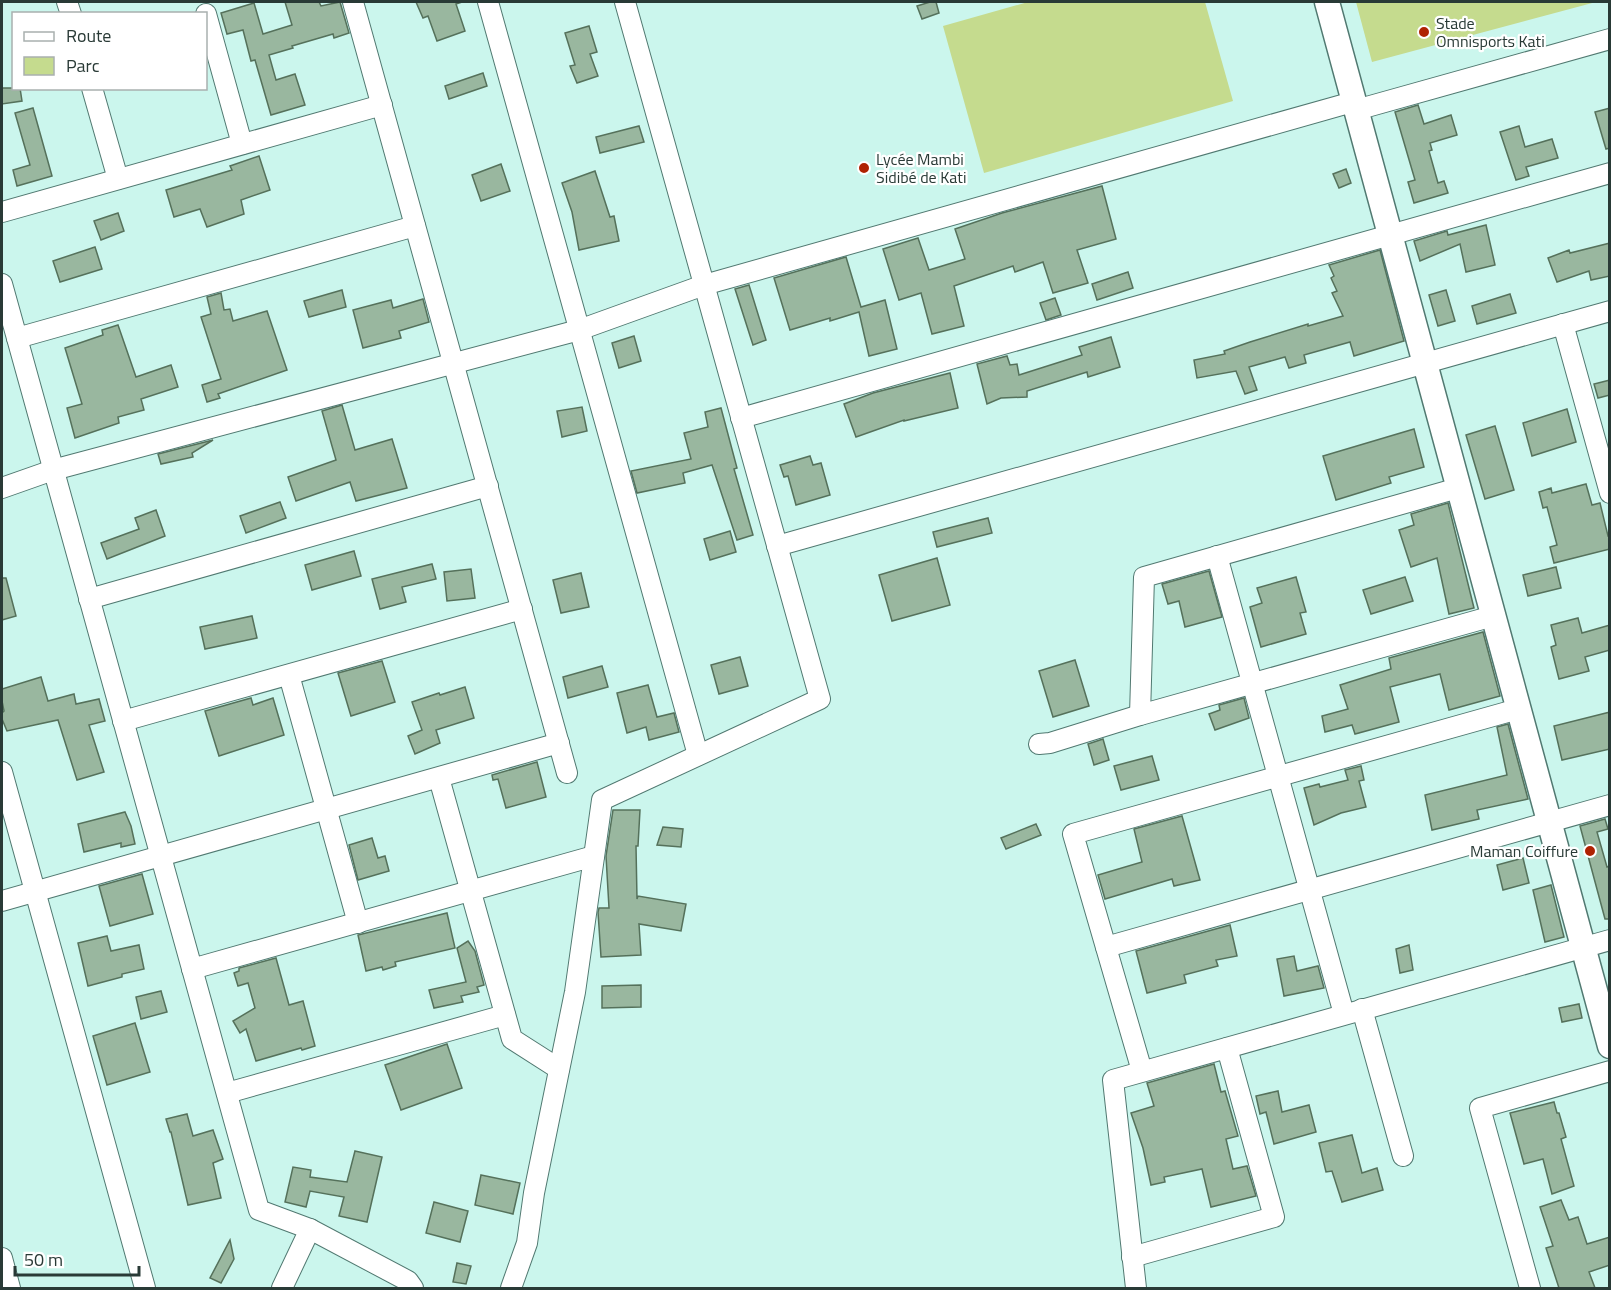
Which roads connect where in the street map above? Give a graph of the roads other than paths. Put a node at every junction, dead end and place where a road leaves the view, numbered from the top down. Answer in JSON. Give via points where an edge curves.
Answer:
{"nodes":[{"id":1,"x":353,"y":2,"type":"edge"},
{"id":2,"x":488,"y":2,"type":"edge"},
{"id":3,"x":625,"y":2,"type":"edge"},
{"id":4,"x":1326,"y":2,"type":"edge"},
{"id":5,"x":207,"y":18,"type":"edge"},
{"id":6,"x":1610,"y":39,"type":"edge"},
{"id":7,"x":93,"y":90,"type":"edge"},
{"id":8,"x":382,"y":105,"type":"junction"},
{"id":9,"x":1356,"y":111,"type":"junction"},
{"id":10,"x":242,"y":144,"type":"junction"},
{"id":11,"x":1610,"y":173,"type":"edge"},
{"id":12,"x":118,"y":179,"type":"junction"},
{"id":13,"x":2,"y":212,"type":"edge"},
{"id":14,"x":415,"y":226,"type":"junction"},
{"id":15,"x":1390,"y":235,"type":"junction"},
{"id":16,"x":2,"y":284,"type":"edge"},
{"id":17,"x":704,"y":286,"type":"junction"},
{"id":18,"x":1610,"y":311,"type":"edge"},
{"id":19,"x":1563,"y":324,"type":"junction"},
{"id":20,"x":579,"y":330,"type":"junction"},
{"id":21,"x":17,"y":338,"type":"junction"},
{"id":22,"x":1425,"y":363,"type":"junction"},
{"id":23,"x":454,"y":365,"type":"junction"},
{"id":24,"x":741,"y":417,"type":"junction"},
{"id":25,"x":53,"y":471,"type":"junction"},
{"id":26,"x":488,"y":486,"type":"junction"},
{"id":27,"x":2,"y":488,"type":"edge"},
{"id":28,"x":1458,"y":488,"type":"junction"},
{"id":29,"x":1610,"y":493,"type":"edge"},
{"id":30,"x":777,"y":546,"type":"junction"},
{"id":31,"x":1217,"y":556,"type":"junction"},
{"id":32,"x":89,"y":599,"type":"junction"},
{"id":33,"x":522,"y":609,"type":"junction"},
{"id":34,"x":1493,"y":616,"type":"junction"},
{"id":35,"x":289,"y":675,"type":"junction"},
{"id":36,"x":1252,"y":684,"type":"junction"},
{"id":37,"x":1518,"y":709,"type":"junction"},
{"id":38,"x":1140,"y":715,"type":"junction"},
{"id":39,"x":123,"y":721,"type":"junction"},
{"id":40,"x":559,"y":743,"type":"junction"},
{"id":41,"x":1039,"y":744,"type":"dead end"},
{"id":42,"x":698,"y":755,"type":"junction"},
{"id":43,"x":2,"y":772,"type":"edge"},
{"id":44,"x":567,"y":773,"type":"dead end"},
{"id":45,"x":439,"y":777,"type":"junction"},
{"id":46,"x":1278,"y":777,"type":"junction"},
{"id":47,"x":1610,"y":805,"type":"edge"},
{"id":48,"x":326,"y":809,"type":"junction"},
{"id":49,"x":1549,"y":822,"type":"junction"},
{"id":50,"x":161,"y":856,"type":"junction"},
{"id":51,"x":594,"y":856,"type":"junction"},
{"id":52,"x":1310,"y":889,"type":"junction"},
{"id":53,"x":35,"y":891,"type":"junction"},
{"id":54,"x":470,"y":891,"type":"junction"},
{"id":55,"x":2,"y":901,"type":"edge"},
{"id":56,"x":358,"y":923,"type":"junction"},
{"id":57,"x":1610,"y":940,"type":"edge"},
{"id":58,"x":1106,"y":947,"type":"junction"},
{"id":59,"x":1583,"y":947,"type":"junction"},
{"id":60,"x":192,"y":969,"type":"junction"},
{"id":61,"x":1353,"y":1012,"type":"junction"},
{"id":62,"x":505,"y":1015,"type":"junction"},
{"id":63,"x":1610,"y":1046,"type":"edge"},
{"id":64,"x":1227,"y":1047,"type":"junction"},
{"id":65,"x":559,"y":1069,"type":"junction"},
{"id":66,"x":1142,"y":1071,"type":"junction"},
{"id":67,"x":1610,"y":1071,"type":"edge"},
{"id":68,"x":227,"y":1093,"type":"junction"},
{"id":69,"x":1402,"y":1156,"type":"dead end"},
{"id":70,"x":310,"y":1229,"type":"junction"},
{"id":71,"x":1132,"y":1257,"type":"junction"},
{"id":72,"x":2,"y":1258,"type":"edge"},
{"id":73,"x":10,"y":1288,"type":"edge"},
{"id":74,"x":145,"y":1288,"type":"edge"},
{"id":75,"x":282,"y":1288,"type":"edge"},
{"id":76,"x":413,"y":1288,"type":"edge"},
{"id":77,"x":511,"y":1288,"type":"edge"},
{"id":78,"x":1136,"y":1288,"type":"edge"},
{"id":79,"x":1530,"y":1288,"type":"edge"}],
"edges":[{"from":1,"to":8,"type":"street"},
{"from":2,"to":20,"type":"street"},
{"from":3,"to":17,"type":"street"},
{"from":4,"to":9,"type":"street"},
{"from":5,"to":10,"type":"street"},
{"from":6,"to":9,"type":"street"},
{"from":7,"to":12,"type":"street"},
{"from":8,"to":10,"type":"street"},
{"from":8,"to":14,"type":"street"},
{"from":9,"to":15,"type":"street"},
{"from":9,"to":17,"type":"street","via":[[1349,103]]},
{"from":10,"to":12,"type":"street"},
{"from":11,"to":15,"type":"street"},
{"from":12,"to":13,"type":"street"},
{"from":14,"to":21,"type":"street"},
{"from":14,"to":23,"type":"street"},
{"from":15,"to":22,"type":"street"},
{"from":15,"to":24,"type":"street"},
{"from":16,"to":21,"type":"street"},
{"from":17,"to":20,"type":"street"},
{"from":17,"to":24,"type":"street"},
{"from":18,"to":19,"type":"street"},
{"from":19,"to":22,"type":"street"},
{"from":19,"to":29,"type":"street"},
{"from":20,"to":23,"type":"street"},
{"from":20,"to":42,"type":"street"},
{"from":21,"to":25,"type":"street"},
{"from":22,"to":28,"type":"street"},
{"from":22,"to":30,"type":"street"},
{"from":23,"to":25,"type":"street"},
{"from":23,"to":26,"type":"street"},
{"from":24,"to":30,"type":"street"},
{"from":25,"to":27,"type":"street"},
{"from":25,"to":32,"type":"street"},
{"from":26,"to":32,"type":"street"},
{"from":26,"to":33,"type":"street"},
{"from":28,"to":31,"type":"street"},
{"from":28,"to":34,"type":"street"},
{"from":30,"to":42,"type":"street","via":[[820,699]]},
{"from":31,"to":36,"type":"street"},
{"from":31,"to":38,"type":"street","via":[[1144,577]]},
{"from":32,"to":39,"type":"street"},
{"from":33,"to":35,"type":"street"},
{"from":33,"to":40,"type":"street"},
{"from":34,"to":36,"type":"street"},
{"from":34,"to":37,"type":"street"},
{"from":35,"to":39,"type":"street"},
{"from":35,"to":48,"type":"street"},
{"from":36,"to":38,"type":"street"},
{"from":36,"to":46,"type":"street"},
{"from":37,"to":46,"type":"street"},
{"from":37,"to":49,"type":"street"},
{"from":38,"to":41,"type":"street"},
{"from":39,"to":50,"type":"street"},
{"from":40,"to":44,"type":"street"},
{"from":40,"to":45,"type":"street"},
{"from":42,"to":51,"type":"street","via":[[602,800]]},
{"from":43,"to":53,"type":"street"},
{"from":45,"to":48,"type":"street"},
{"from":45,"to":54,"type":"street"},
{"from":46,"to":52,"type":"street"},
{"from":46,"to":58,"type":"street","via":[[1073,834]]},
{"from":47,"to":49,"type":"street"},
{"from":48,"to":50,"type":"street"},
{"from":48,"to":56,"type":"street"},
{"from":49,"to":52,"type":"street"},
{"from":49,"to":59,"type":"street"},
{"from":50,"to":53,"type":"street"},
{"from":50,"to":60,"type":"street"},
{"from":51,"to":54,"type":"street"},
{"from":51,"to":65,"type":"street","via":[[575,992]]},
{"from":52,"to":58,"type":"street"},
{"from":52,"to":61,"type":"street"},
{"from":53,"to":55,"type":"street"},
{"from":53,"to":74,"type":"street"},
{"from":54,"to":56,"type":"street"},
{"from":54,"to":62,"type":"street"},
{"from":56,"to":60,"type":"street"},
{"from":57,"to":59,"type":"street"},
{"from":58,"to":66,"type":"street"},
{"from":59,"to":61,"type":"street"},
{"from":59,"to":63,"type":"street"},
{"from":60,"to":68,"type":"street"},
{"from":61,"to":64,"type":"street"},
{"from":61,"to":69,"type":"street"},
{"from":62,"to":65,"type":"street","via":[[512,1039]]},
{"from":62,"to":68,"type":"street"},
{"from":64,"to":66,"type":"street"},
{"from":64,"to":71,"type":"street","via":[[1274,1217]]},
{"from":65,"to":77,"type":"street","via":[[527,1243]]},
{"from":66,"to":71,"type":"street","via":[[1113,1080]]},
{"from":67,"to":79,"type":"street","via":[[1480,1108]]},
{"from":68,"to":70,"type":"street","via":[[259,1210]]},
{"from":70,"to":75,"type":"street"},
{"from":70,"to":76,"type":"street","via":[[408,1281]]},
{"from":71,"to":78,"type":"street"},
{"from":72,"to":73,"type":"street"}]}
